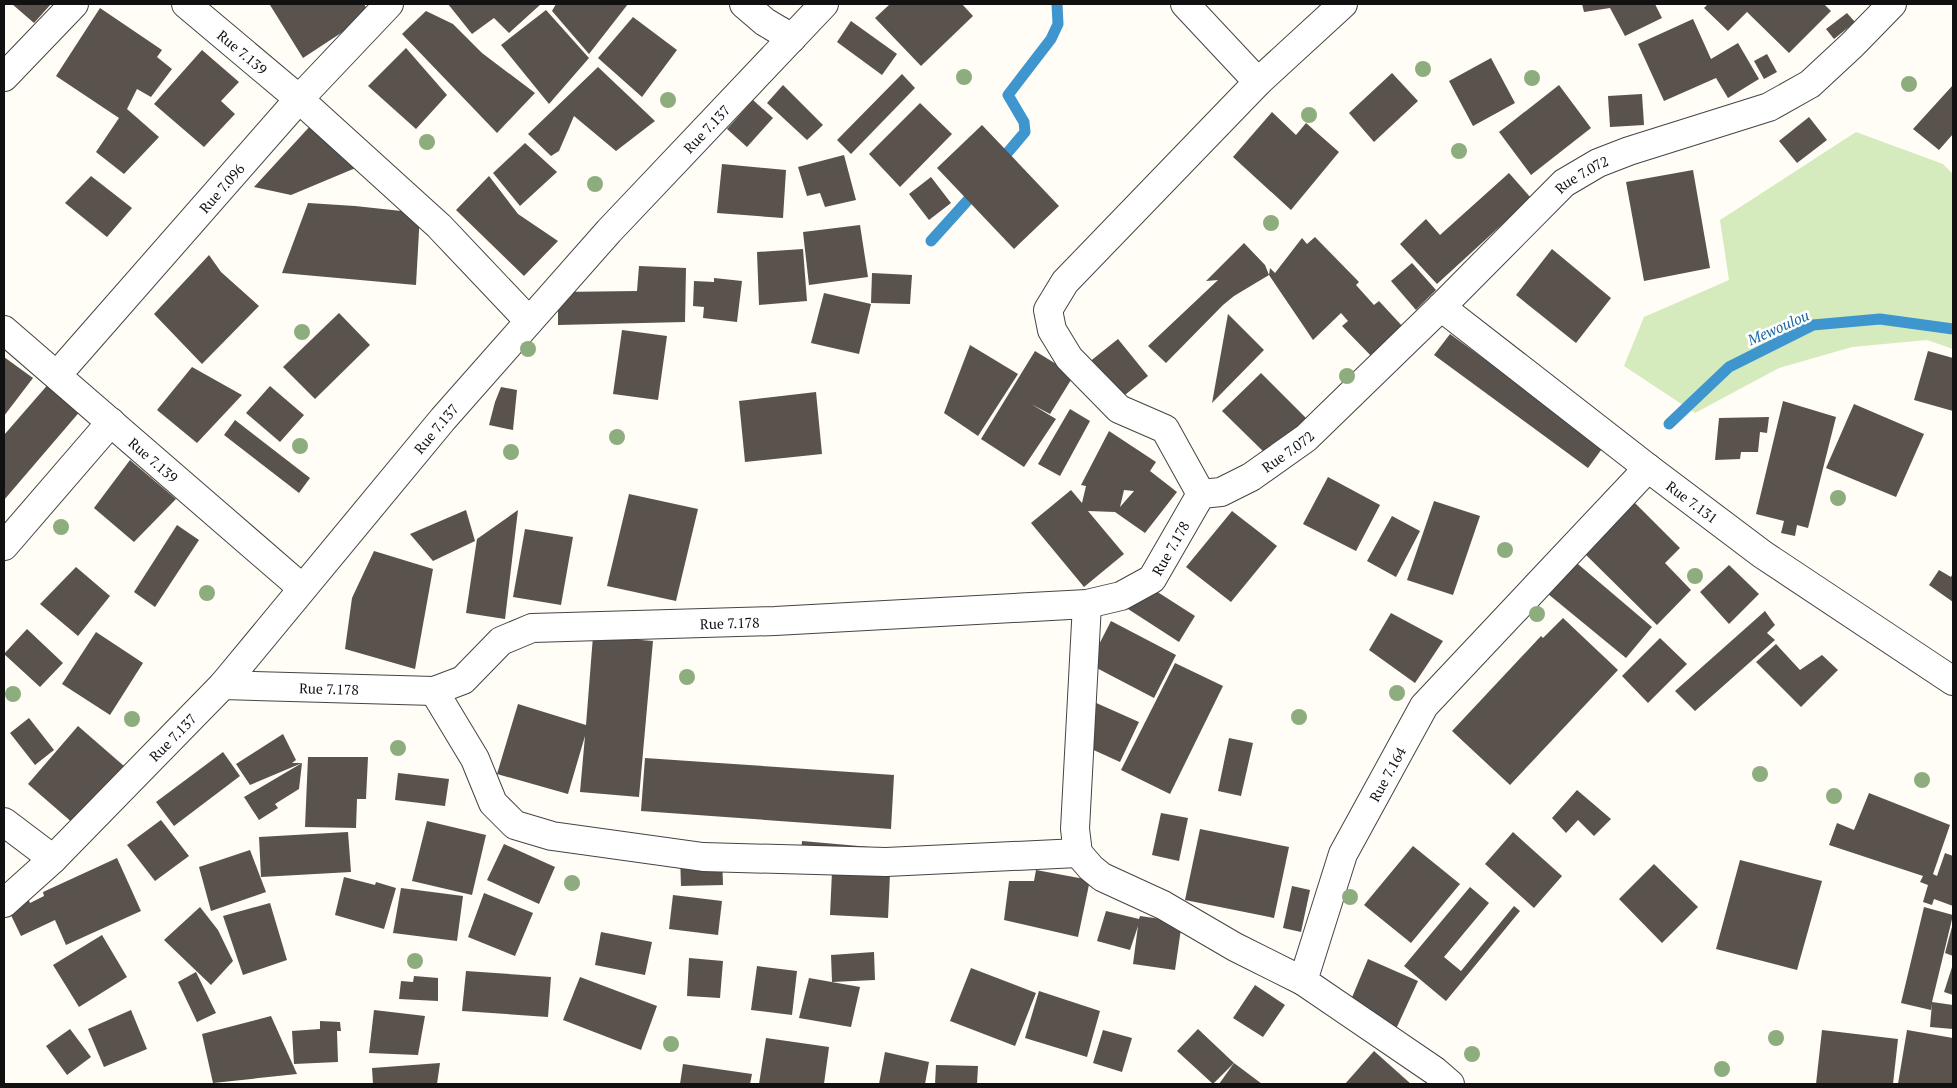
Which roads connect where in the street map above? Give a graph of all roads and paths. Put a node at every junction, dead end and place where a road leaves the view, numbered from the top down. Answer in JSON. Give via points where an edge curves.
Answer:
{"nodes":[{"id":1,"x":74,"y":4,"type":"edge"},
{"id":2,"x":186,"y":4,"type":"edge"},
{"id":3,"x":389,"y":4,"type":"edge"},
{"id":4,"x":744,"y":4,"type":"edge"},
{"id":5,"x":824,"y":4,"type":"edge"},
{"id":6,"x":1185,"y":4,"type":"edge"},
{"id":7,"x":1343,"y":4,"type":"edge"},
{"id":8,"x":1892,"y":4,"type":"edge"},
{"id":9,"x":792,"y":38,"type":"junction"},
{"id":10,"x":4,"y":77,"type":"edge"},
{"id":11,"x":1258,"y":82,"type":"junction"},
{"id":12,"x":299,"y":99,"type":"junction"},
{"id":13,"x":1441,"y":308,"type":"junction"},
{"id":14,"x":529,"y":321,"type":"junction"},
{"id":15,"x":4,"y":330,"type":"edge"},
{"id":16,"x":57,"y":376,"type":"junction"},
{"id":17,"x":111,"y":422,"type":"junction"},
{"id":18,"x":1648,"y":468,"type":"junction"},
{"id":19,"x":1201,"y":494,"type":"junction"},
{"id":20,"x":4,"y":546,"type":"edge"},
{"id":21,"x":302,"y":588,"type":"junction"},
{"id":22,"x":1087,"y":604,"type":"junction"},
{"id":23,"x":1953,"y":680,"type":"edge"},
{"id":24,"x":223,"y":685,"type":"junction"},
{"id":25,"x":434,"y":691,"type":"junction"},
{"id":26,"x":4,"y":822,"type":"edge"},
{"id":27,"x":1078,"y":853,"type":"junction"},
{"id":28,"x":53,"y":859,"type":"junction"},
{"id":29,"x":4,"y":903,"type":"edge"},
{"id":30,"x":1303,"y":981,"type":"junction"},
{"id":31,"x":1450,"y":1084,"type":"edge"}],
"edges":[{"from":1,"to":10,"type":"street"},
{"from":2,"to":12,"type":"street","name":"Rue 7.139"},
{"from":3,"to":12,"type":"street","name":"Rue 7.096"},
{"from":4,"to":9,"type":"street"},
{"from":5,"to":9,"type":"street","name":"Rue 7.137"},
{"from":6,"to":11,"type":"street"},
{"from":7,"to":11,"type":"street"},
{"from":8,"to":13,"type":"street","name":"Rue 7.072","via":[[1810,84],[1769,106],[1630,150],[1598,163],[1564,183]]},
{"from":9,"to":14,"type":"street","name":"Rue 7.137","via":[[609,231]]},
{"from":11,"to":19,"type":"street","via":[[1065,282],[1048,310],[1052,330],[1070,358],[1119,408],[1165,430]]},
{"from":12,"to":14,"type":"street","name":"Rue 7.139","via":[[439,226]]},
{"from":12,"to":16,"type":"street","name":"Rue 7.096"},
{"from":13,"to":18,"type":"street","name":"Rue 7.131"},
{"from":13,"to":19,"type":"street","name":"Rue 7.072","via":[[1306,438],[1251,478],[1221,492]]},
{"from":14,"to":21,"type":"street","name":"Rue 7.137","via":[[442,418]]},
{"from":15,"to":16,"type":"street","name":"Rue 7.139"},
{"from":16,"to":17,"type":"street","name":"Rue 7.139"},
{"from":17,"to":20,"type":"street"},
{"from":17,"to":21,"type":"street","name":"Rue 7.139"},
{"from":18,"to":23,"type":"street","name":"Rue 7.131","via":[[1762,554]]},
{"from":18,"to":30,"type":"street","name":"Rue 7.164","via":[[1424,706],[1343,854]]},
{"from":19,"to":22,"type":"street","name":"Rue 7.178","via":[[1152,579],[1120,596]]},
{"from":21,"to":24,"type":"street","name":"Rue 7.137"},
{"from":22,"to":25,"type":"street","name":"Rue 7.178","via":[[775,621],[532,628],[501,641],[463,680]]},
{"from":22,"to":27,"type":"street","via":[[1075,829]]},
{"from":24,"to":25,"type":"street","name":"Rue 7.178"},
{"from":24,"to":28,"type":"street","name":"Rue 7.137"},
{"from":25,"to":27,"type":"street","via":[[475,759],[493,803],[515,825],[552,836],[703,857],[886,862]]},
{"from":26,"to":28,"type":"street"},
{"from":27,"to":30,"type":"street","via":[[1102,876],[1163,905],[1235,947]]},
{"from":28,"to":29,"type":"street","name":"Rue 7.137"},
{"from":30,"to":31,"type":"street","via":[[1435,1070]]}]}
